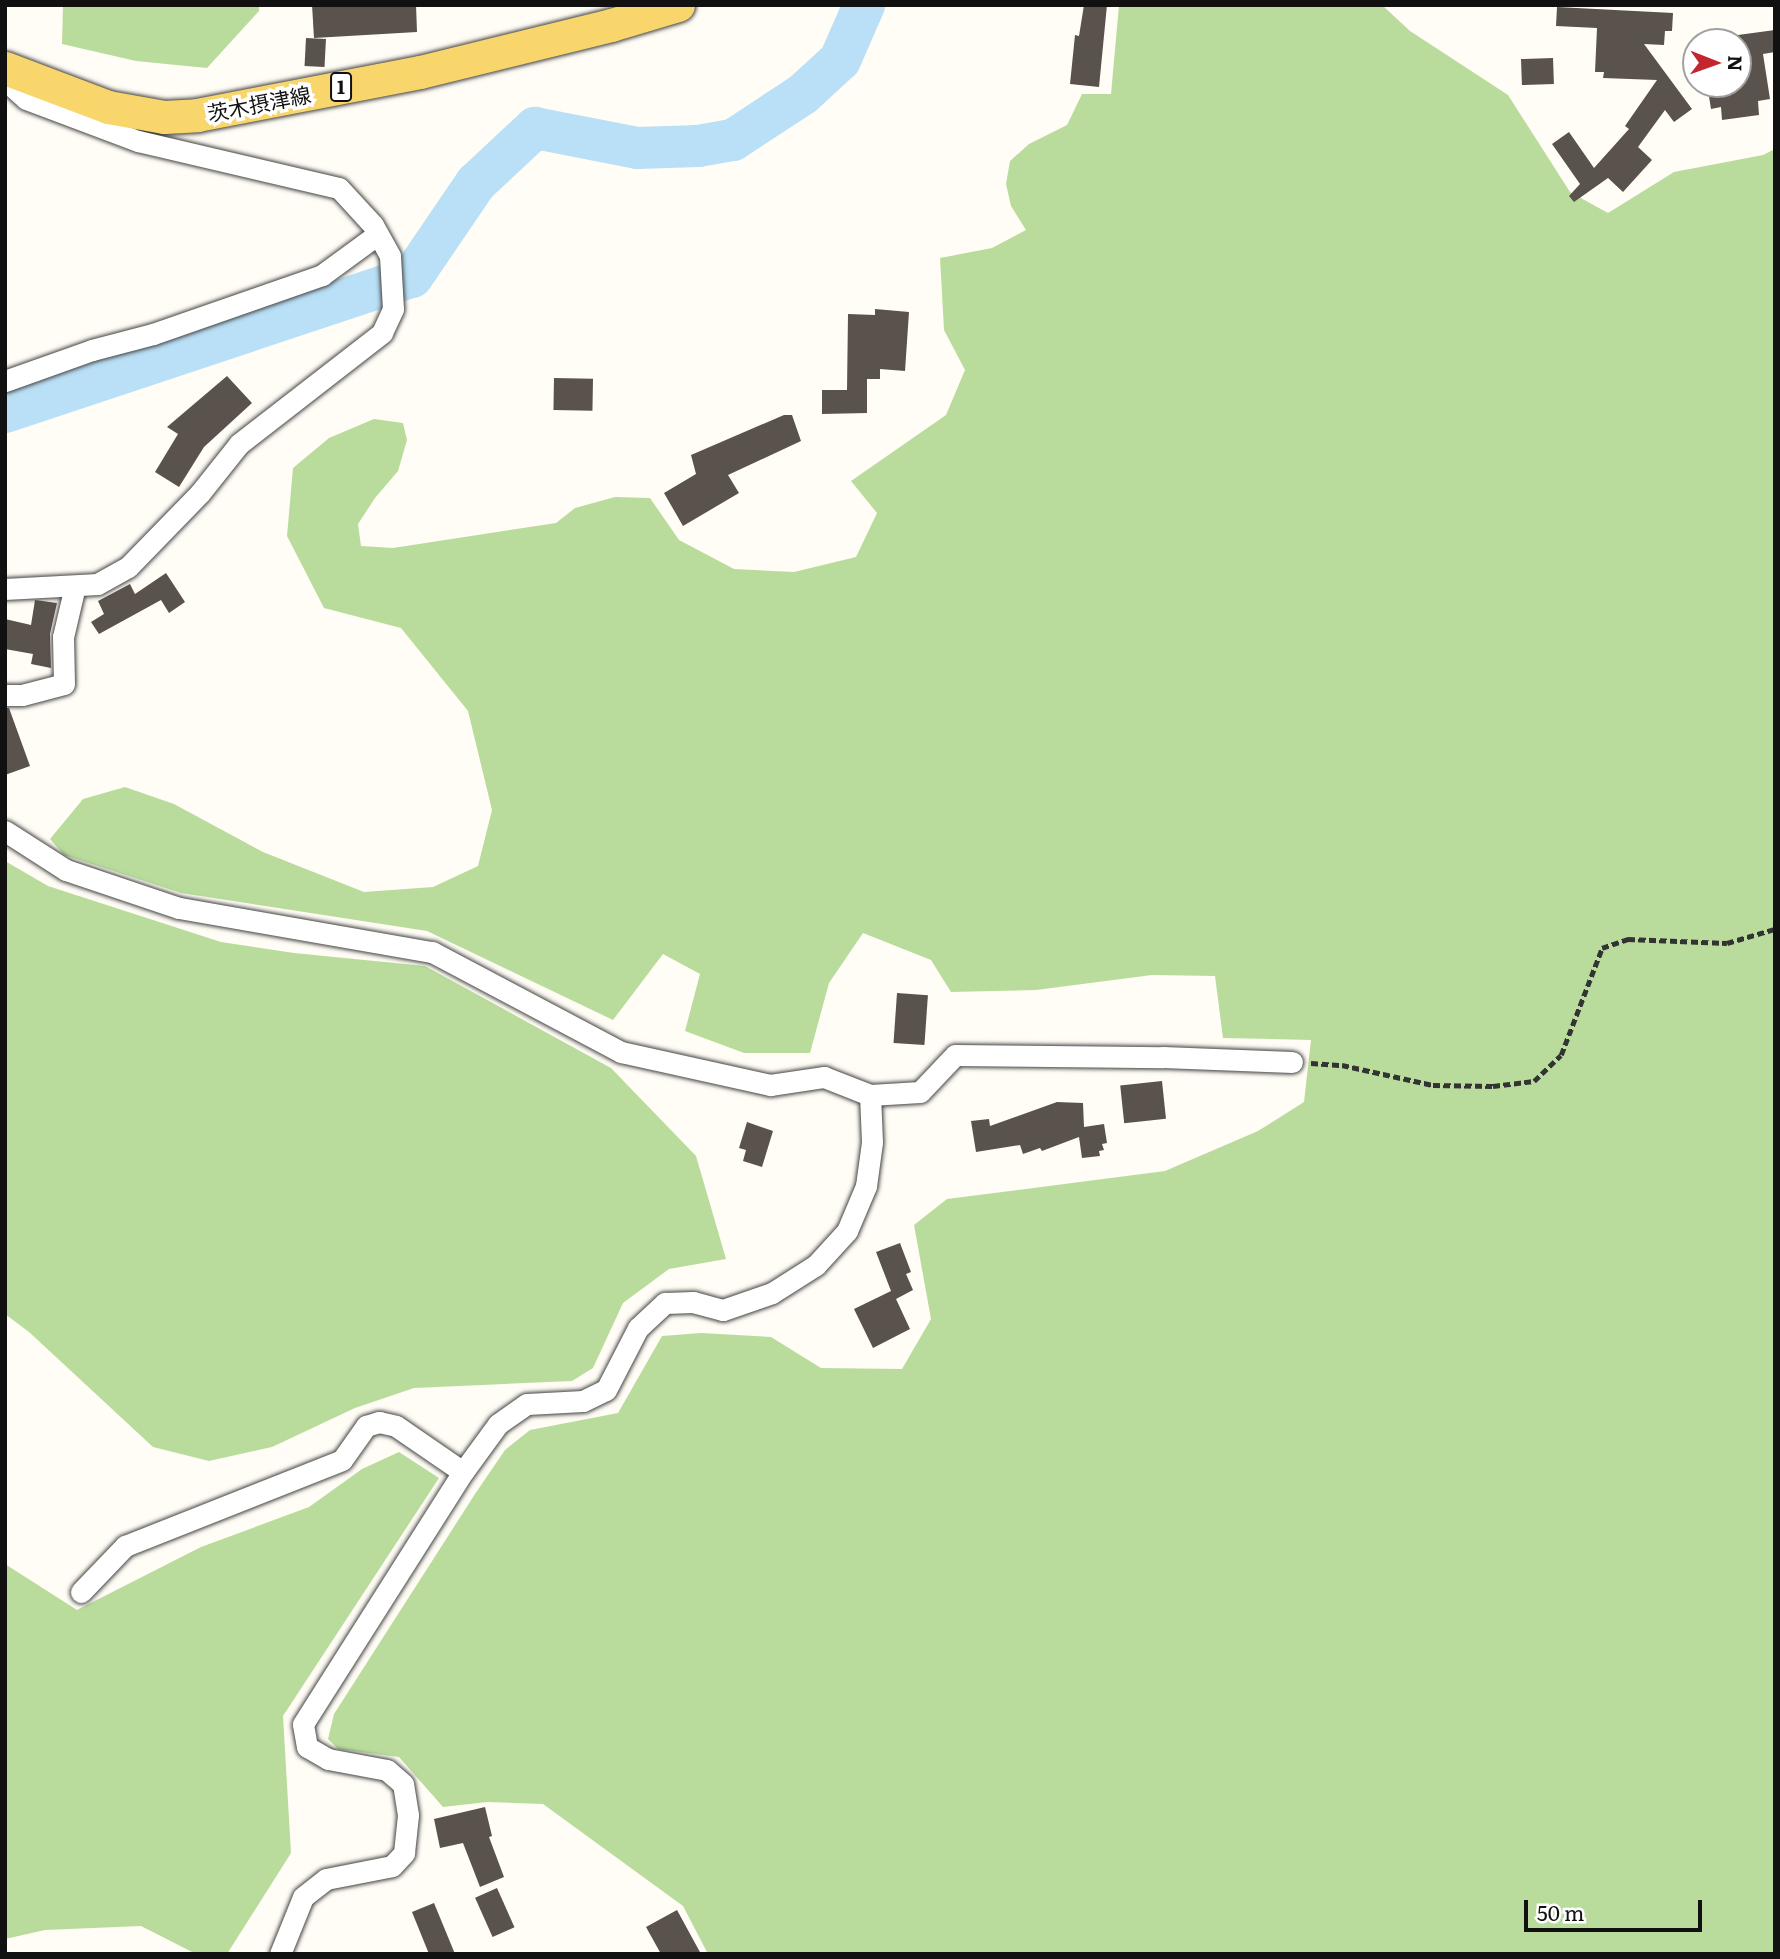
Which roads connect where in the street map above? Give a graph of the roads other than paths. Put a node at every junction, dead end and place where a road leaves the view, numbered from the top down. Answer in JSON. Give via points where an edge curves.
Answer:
{"nodes":[{"id":1,"x":678,"y":5,"type":"edge"},
{"id":2,"x":5,"y":68,"type":"edge"},
{"id":3,"x":5,"y":80,"type":"edge"},
{"id":4,"x":378,"y":234,"type":"junction"},
{"id":5,"x":5,"y":382,"type":"edge"},
{"id":6,"x":75,"y":586,"type":"junction"},
{"id":7,"x":5,"y":589,"type":"edge"},
{"id":8,"x":5,"y":695,"type":"edge"},
{"id":9,"x":5,"y":831,"type":"edge"},
{"id":10,"x":1292,"y":1062,"type":"road end"},
{"id":11,"x":870,"y":1095,"type":"junction"},
{"id":12,"x":463,"y":1472,"type":"junction"},
{"id":13,"x":81,"y":1592,"type":"dead end"},
{"id":14,"x":280,"y":1954,"type":"edge"}],
"edges":[{"from":1,"to":2,"type":"main road","name":"茨木摂津線","number":"1","via":[[420,72],[197,115],[164,117],[108,107]]},
{"from":3,"to":4,"type":"street","via":[[26,99],[138,141],[339,188]]},
{"from":4,"to":5,"type":"street","via":[[322,275]]},
{"from":4,"to":6,"type":"street","via":[[390,256],[393,309],[382,334],[239,444],[200,493],[128,568],[97,584]]},
{"from":6,"to":7,"type":"street"},
{"from":6,"to":8,"type":"street","via":[[63,637],[64,684]]},
{"from":9,"to":11,"type":"street","via":[[66,870],[178,908],[432,952],[621,1052],[770,1085],[824,1077]]},
{"from":10,"to":11,"type":"street","via":[[955,1055],[920,1092]]},
{"from":11,"to":12,"type":"street","via":[[872,1142],[866,1186],[847,1231],[817,1265],[772,1293],[723,1310],[665,1303],[638,1328],[606,1390],[583,1401],[527,1404],[498,1424]]},
{"from":12,"to":13,"type":"street","via":[[396,1426],[379,1422],[366,1426],[342,1460],[125,1546]]},
{"from":12,"to":14,"type":"street","via":[[303,1724],[307,1747],[328,1759],[387,1770],[403,1784],[408,1815],[404,1853],[392,1866],[326,1879],[303,1897]]}]}
